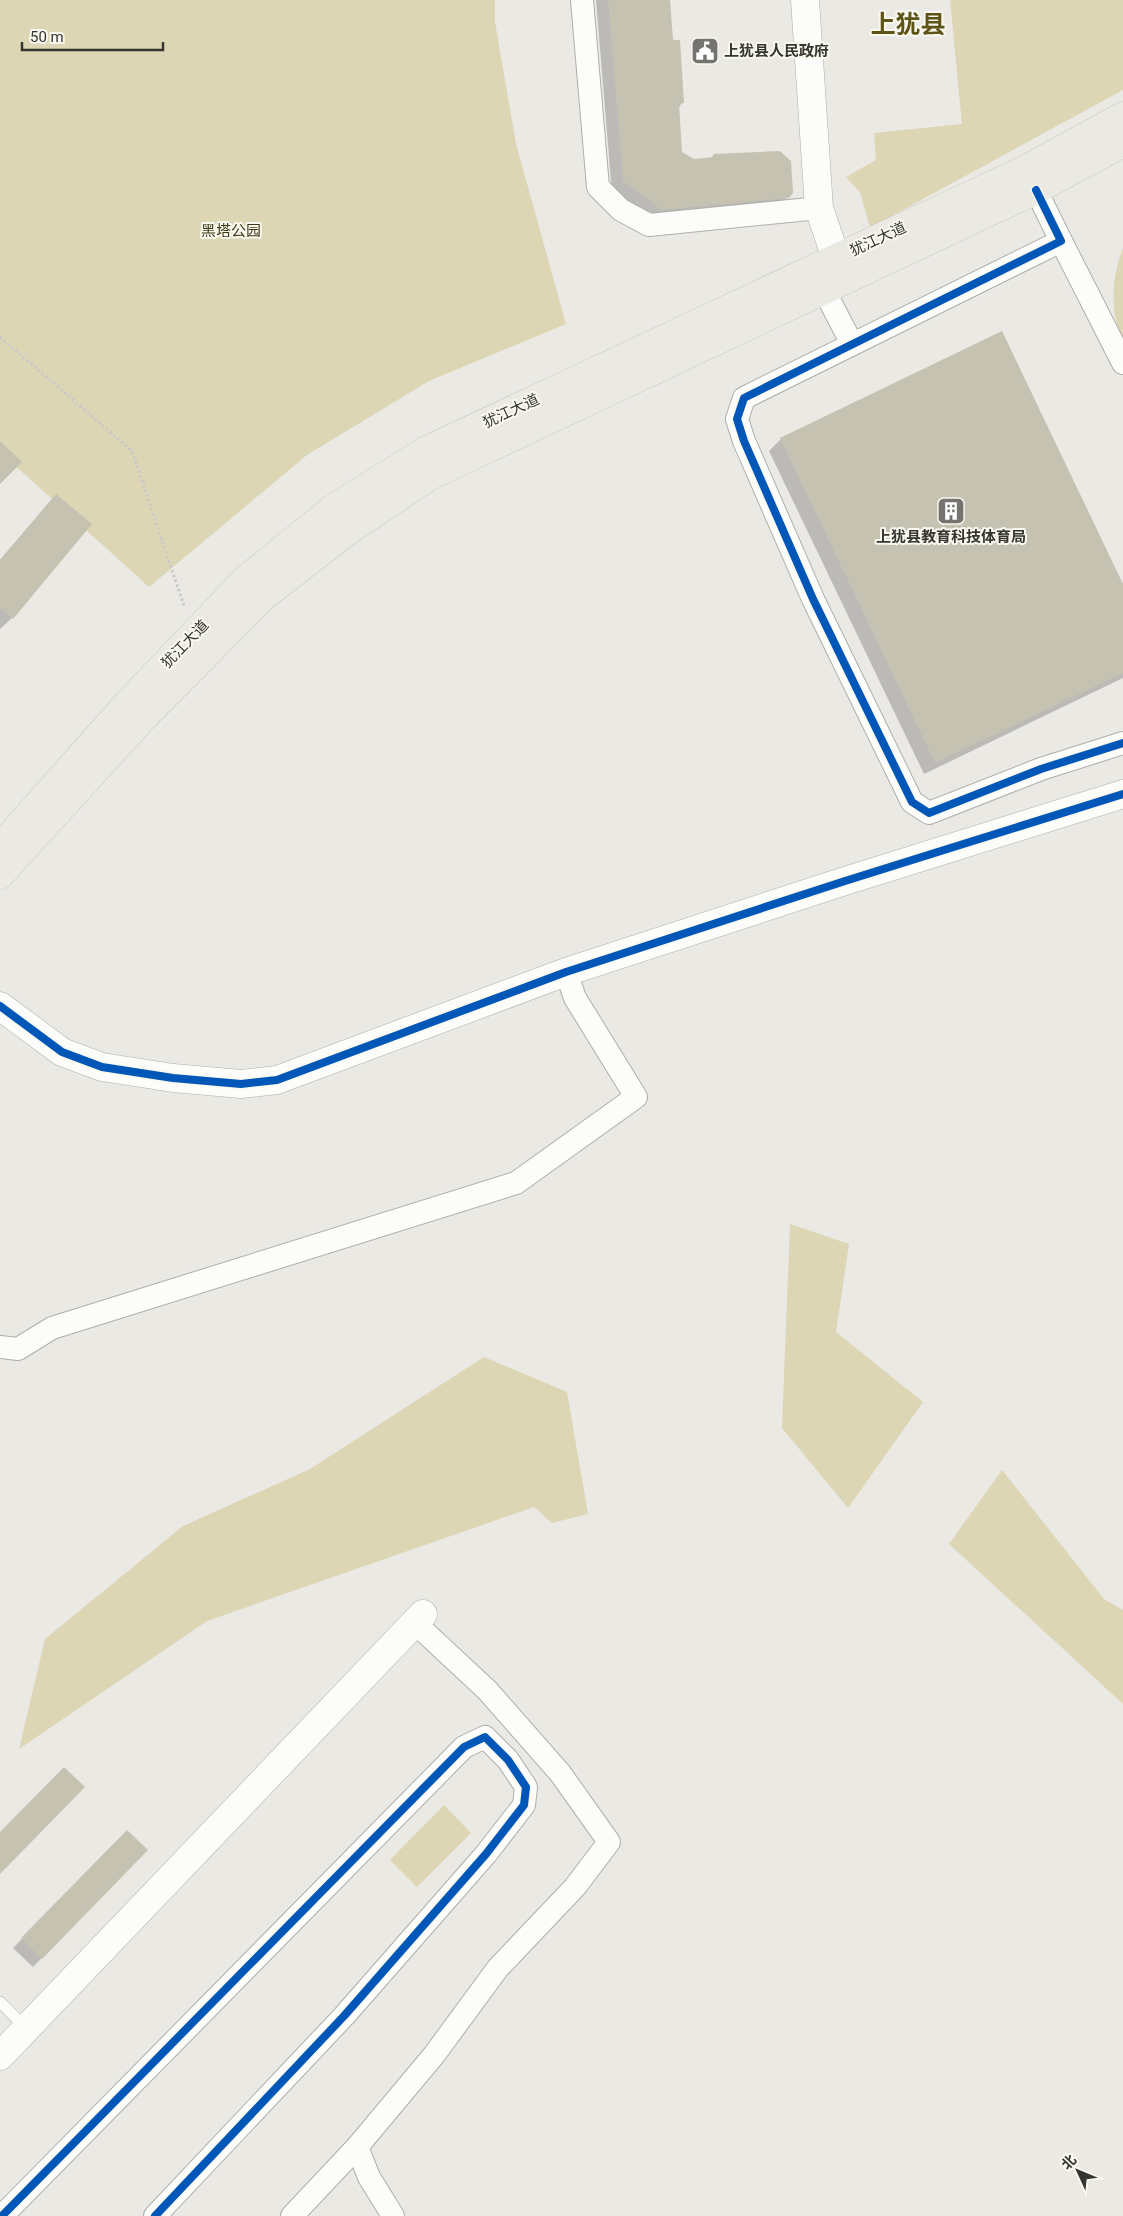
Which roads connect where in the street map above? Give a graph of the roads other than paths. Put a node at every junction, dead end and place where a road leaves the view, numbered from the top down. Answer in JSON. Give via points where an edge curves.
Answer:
{"nodes":[{"id":1,"x":582,"y":0,"type":"edge"},
{"id":2,"x":805,"y":0,"type":"edge"},
{"id":3,"x":1123,"y":116,"type":"edge"},
{"id":4,"x":1123,"y":143,"type":"edge"},
{"id":5,"x":1036,"y":190,"type":"junction"},
{"id":6,"x":819,"y":208,"type":"junction"},
{"id":7,"x":1062,"y":241,"type":"junction"},
{"id":8,"x":836,"y":258,"type":"junction"},
{"id":9,"x":824,"y":290,"type":"junction"},
{"id":10,"x":852,"y":344,"type":"junction"},
{"id":11,"x":1123,"y":363,"type":"edge"},
{"id":12,"x":1123,"y":743,"type":"edge"},
{"id":13,"x":1123,"y":794,"type":"edge"},
{"id":14,"x":0,"y":847,"type":"edge"},
{"id":15,"x":0,"y":875,"type":"edge"},
{"id":16,"x":566,"y":972,"type":"junction"},
{"id":17,"x":0,"y":1006,"type":"edge"},
{"id":18,"x":0,"y":1347,"type":"edge"},
{"id":19,"x":419,"y":1619,"type":"joint"},
{"id":20,"x":0,"y":2002,"type":"edge"},
{"id":21,"x":26,"y":2028,"type":"junction"},
{"id":22,"x":0,"y":2056,"type":"edge"},
{"id":23,"x":357,"y":2148,"type":"junction"},
{"id":24,"x":165,"y":2213,"type":"edge"},
{"id":25,"x":2,"y":2216,"type":"edge"},
{"id":26,"x":292,"y":2216,"type":"edge"},
{"id":27,"x":393,"y":2216,"type":"edge"}],
"edges":[{"from":1,"to":6,"type":"street","via":[[598,187],[620,210],[649,225]]},
{"from":2,"to":6,"type":"street"},
{"from":3,"to":8,"type":"main road","name":"犹江大道","via":[[1026,169]]},
{"from":4,"to":5,"type":"main road","name":"犹江大道"},
{"from":5,"to":7,"type":"street"},
{"from":5,"to":9,"type":"main road","name":"犹江大道"},
{"from":6,"to":8,"type":"street"},
{"from":7,"to":10,"type":"street"},
{"from":7,"to":11,"type":"street"},
{"from":8,"to":14,"type":"main road","name":"犹江大道","via":[[426,451],[335,507],[246,579],[127,704]]},
{"from":9,"to":10,"type":"street"},
{"from":9,"to":15,"type":"main road","name":"犹江大道","via":[[428,477],[344,534],[264,596],[142,719]]},
{"from":10,"to":12,"type":"street","via":[[744,398],[738,419],[744,441],[813,599],[912,802],[929,813],[1041,769]]},
{"from":13,"to":16,"type":"street"},
{"from":16,"to":17,"type":"street","via":[[277,1080],[241,1084],[102,1067],[62,1052]]},
{"from":16,"to":18,"type":"street","via":[[575,998],[636,1097],[516,1183],[52,1328],[18,1348]]},
{"from":19,"to":21,"type":"street"},
{"from":19,"to":23,"type":"street","via":[[487,1690],[560,1774],[609,1842],[575,1887],[498,1968],[434,2055]]},
{"from":20,"to":21,"type":"lane"},
{"from":21,"to":22,"type":"street"},
{"from":23,"to":26,"type":"street"},
{"from":23,"to":27,"type":"street","via":[[369,2178]]},
{"from":24,"to":25,"type":"street","via":[[344,2016],[486,1854],[524,1805],[526,1787],[508,1760],[485,1737],[464,1747]]}]}
